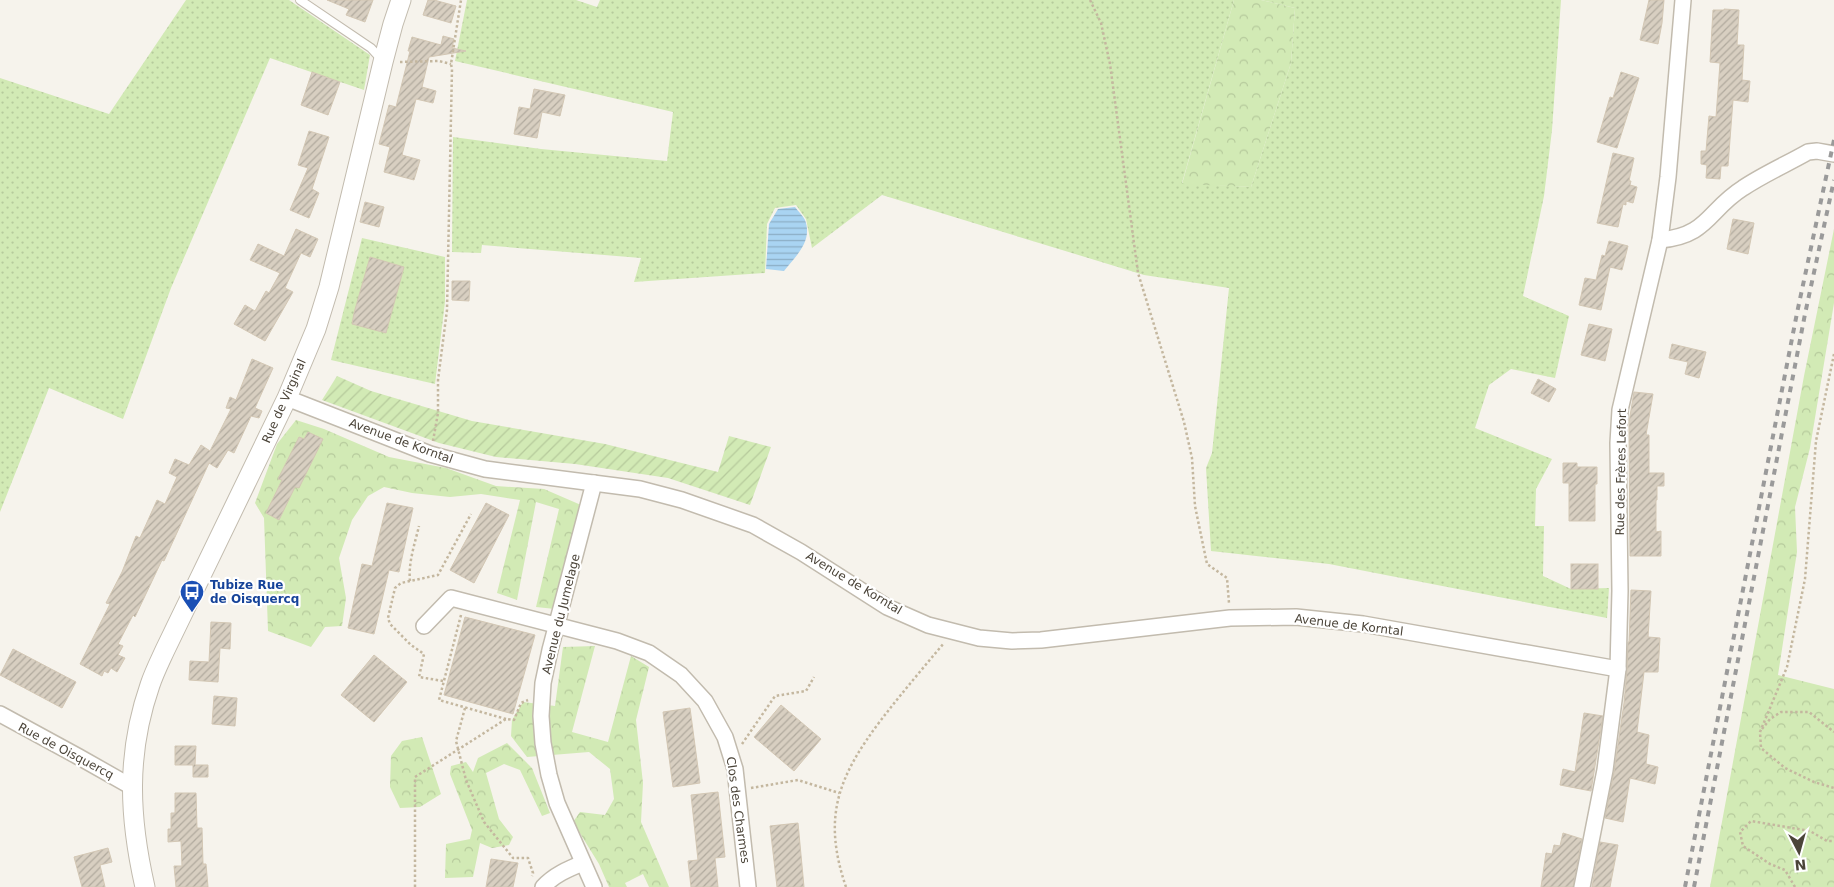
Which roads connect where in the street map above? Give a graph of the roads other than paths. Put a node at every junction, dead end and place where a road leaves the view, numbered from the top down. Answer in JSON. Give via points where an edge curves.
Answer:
{"nodes":[{"id":1,"x":300,"y":0,"type":"edge"},
{"id":2,"x":402,"y":0,"type":"edge"},
{"id":3,"x":1683,"y":0,"type":"edge"},
{"id":4,"x":383,"y":62,"type":"junction"},
{"id":5,"x":1834,"y":154,"type":"edge"},
{"id":6,"x":1660,"y":240,"type":"junction"},
{"id":7,"x":287,"y":398,"type":"junction"},
{"id":8,"x":594,"y":483,"type":"junction"},
{"id":9,"x":556,"y":625,"type":"junction"},
{"id":10,"x":424,"y":626,"type":"dead end"},
{"id":11,"x":1618,"y":669,"type":"junction"},
{"id":12,"x":0,"y":714,"type":"edge"},
{"id":13,"x":132,"y":787,"type":"junction"},
{"id":14,"x":583,"y":863,"type":"junction"},
{"id":15,"x":537,"y":884,"type":"edge"},
{"id":16,"x":145,"y":887,"type":"edge"},
{"id":17,"x":594,"y":887,"type":"edge"},
{"id":18,"x":748,"y":887,"type":"edge"},
{"id":19,"x":1582,"y":887,"type":"edge"}],
"edges":[{"from":1,"to":4,"type":"lane","via":[[371,48]]},
{"from":2,"to":4,"type":"street","name":"Rue de Virginal"},
{"from":3,"to":6,"type":"street","name":"Rue des Frères Lefort"},
{"from":4,"to":7,"type":"street","name":"Rue de Virginal","via":[[329,287],[316,329]]},
{"from":5,"to":6,"type":"street","via":[[1808,152],[1742,188],[1692,233]]},
{"from":6,"to":11,"type":"street","name":"Rue des Frères Lefort","via":[[1620,410]]},
{"from":7,"to":8,"type":"street","name":"Avenue de Korntal","via":[[430,454],[485,469]]},
{"from":7,"to":13,"type":"street","name":"Rue de Virginal","via":[[150,685],[135,747]]},
{"from":8,"to":9,"type":"street","name":"Avenue du Jumelage"},
{"from":8,"to":11,"type":"street","name":"Avenue de Korntal","via":[[682,500],[753,525],[887,607],[928,625],[979,638],[1041,640],[1230,618],[1296,617],[1363,624]]},
{"from":9,"to":10,"type":"street","name":"Clos des Charmes","via":[[451,598]]},
{"from":9,"to":14,"type":"street","name":"Avenue du Jumelage","via":[[543,683],[543,744],[557,803]]},
{"from":9,"to":18,"type":"street","name":"Clos des Charmes","via":[[617,640],[649,653],[681,675],[705,701],[725,737],[735,769]]},
{"from":11,"to":19,"type":"street","name":"Rue des Frères Lefort","via":[[1605,770]]},
{"from":12,"to":13,"type":"street","name":"Rue de Oisquercq"},
{"from":13,"to":16,"type":"street","name":"Rue de Virginal","via":[[134,829]]},
{"from":14,"to":15,"type":"street"},
{"from":14,"to":17,"type":"street","name":"Avenue du Jumelage"}]}
